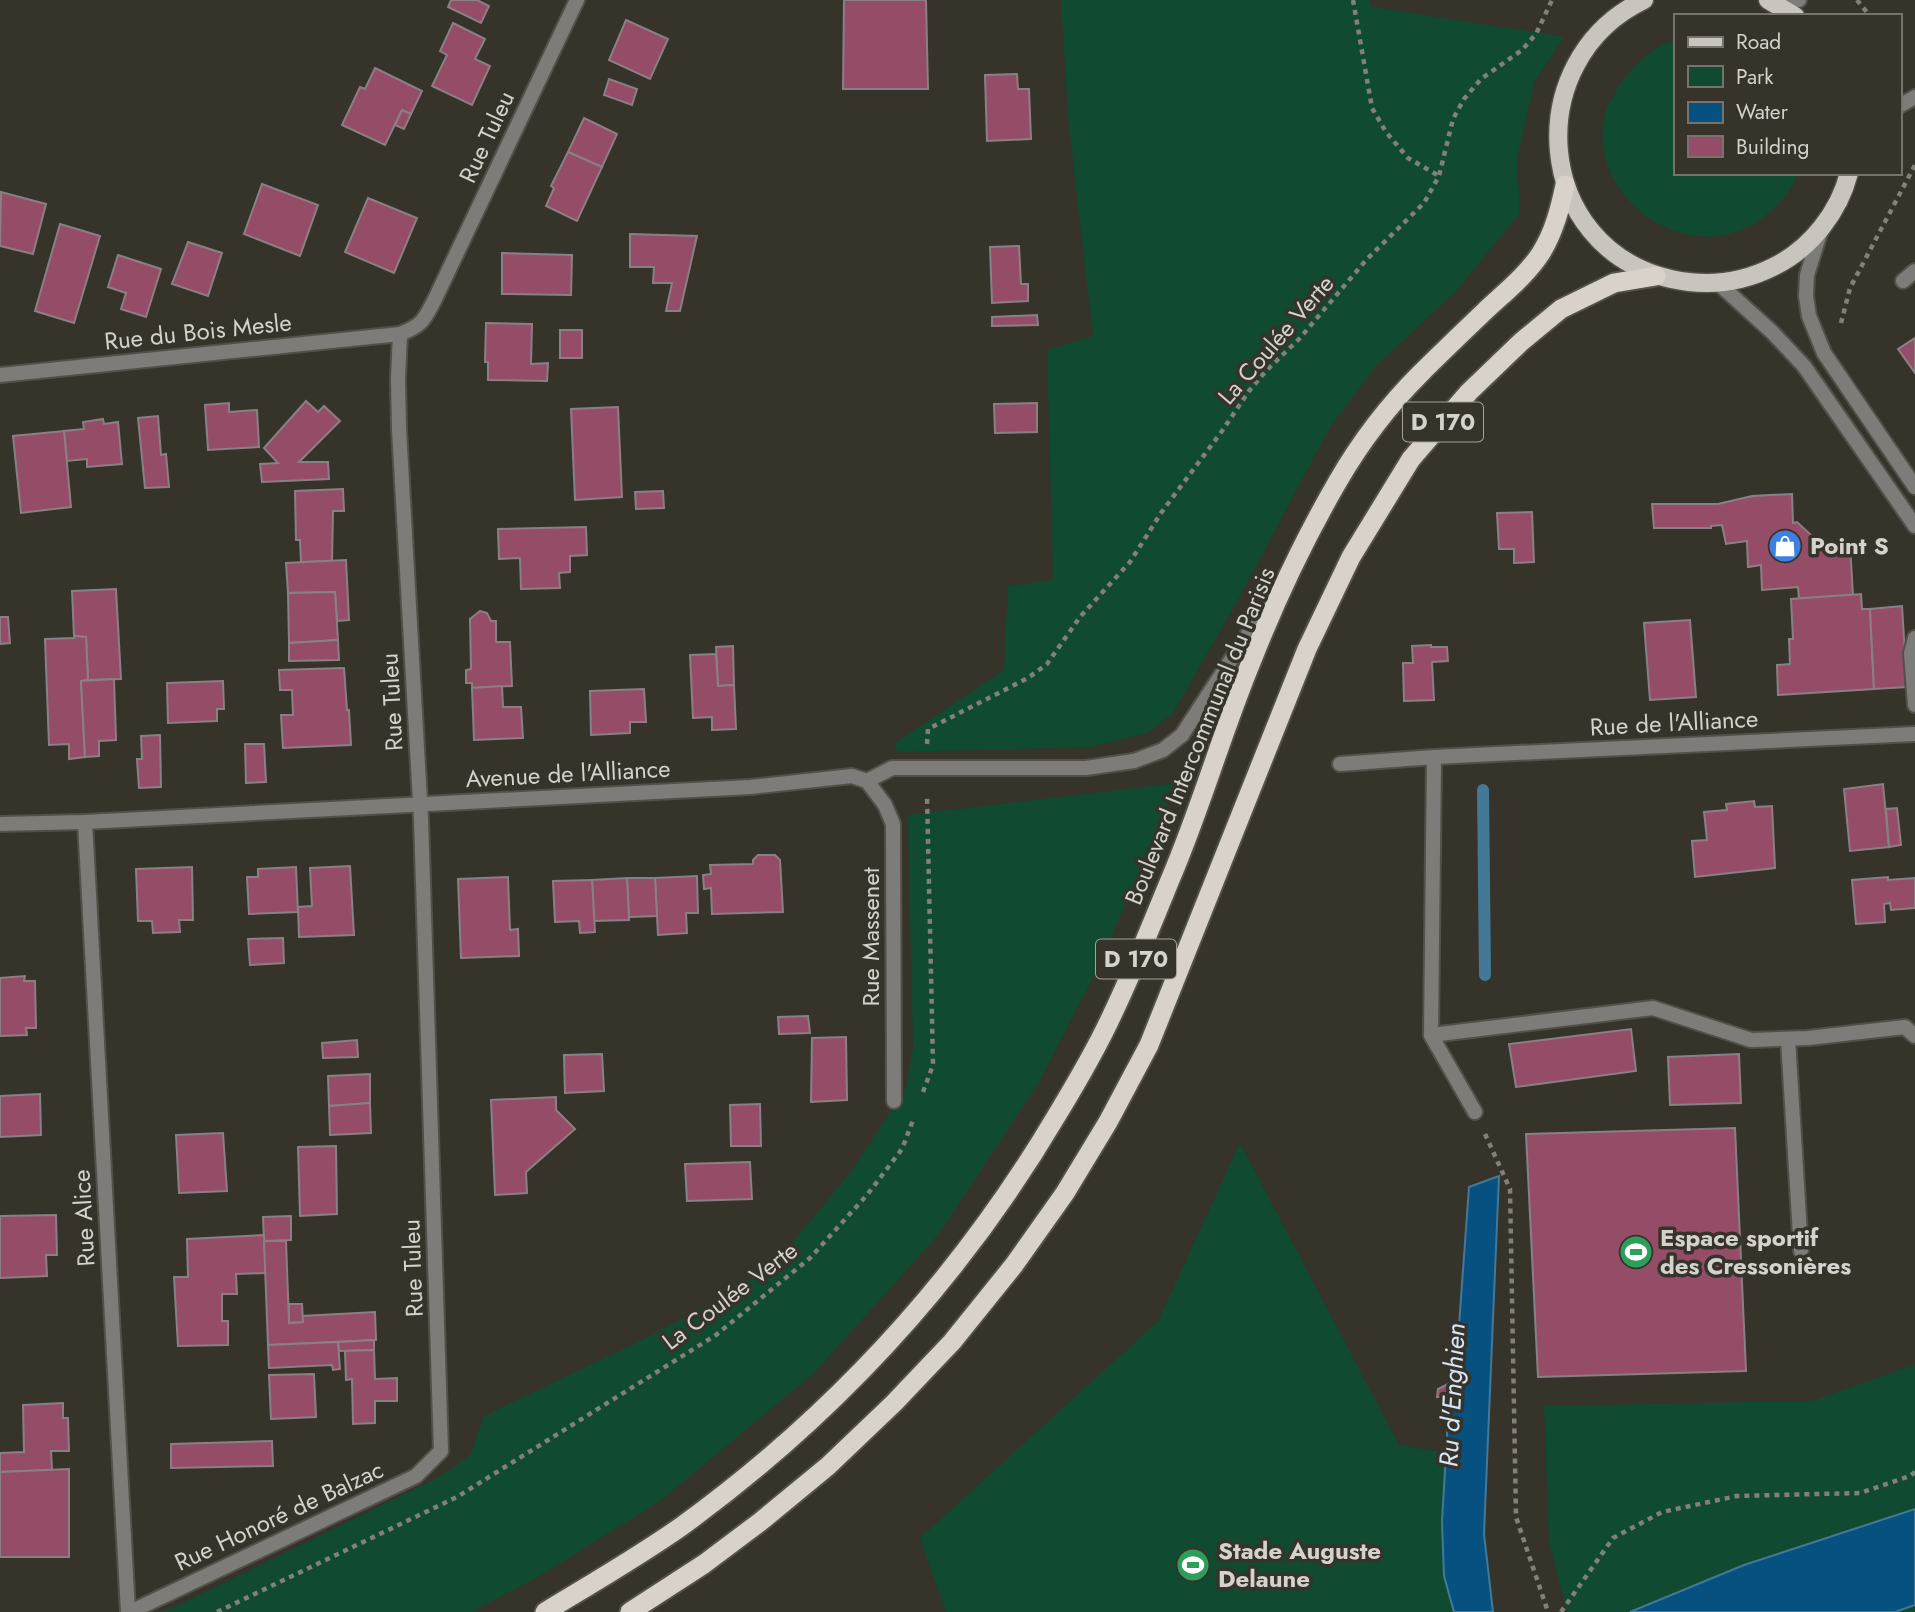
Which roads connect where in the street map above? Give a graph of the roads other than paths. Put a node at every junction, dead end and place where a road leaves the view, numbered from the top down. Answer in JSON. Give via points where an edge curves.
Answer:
{"nodes":[{"id":1,"x":577,"y":0,"type":"edge"},
{"id":2,"x":1644,"y":0,"type":"edge"},
{"id":3,"x":1799,"y":0,"type":"edge"},
{"id":4,"x":1770,"y":1,"type":"edge"},
{"id":5,"x":1620,"y":8,"type":"edge"},
{"id":6,"x":1792,"y":14,"type":"edge"},
{"id":7,"x":1848,"y":175,"type":"edge"},
{"id":8,"x":1565,"y":185,"type":"junction"},
{"id":9,"x":1821,"y":229,"type":"junction"},
{"id":10,"x":1915,"y":271,"type":"edge"},
{"id":11,"x":1656,"y":276,"type":"junction"},
{"id":12,"x":1903,"y":281,"type":"dead end"},
{"id":13,"x":1718,"y":283,"type":"junction"},
{"id":14,"x":400,"y":334,"type":"junction"},
{"id":15,"x":0,"y":375,"type":"edge"},
{"id":16,"x":1915,"y":487,"type":"edge"},
{"id":17,"x":1915,"y":526,"type":"edge"},
{"id":18,"x":1294,"y":564,"type":"junction"},
{"id":19,"x":1915,"y":638,"type":"edge"},
{"id":20,"x":1915,"y":705,"type":"edge"},
{"id":21,"x":1915,"y":734,"type":"edge"},
{"id":22,"x":1434,"y":757,"type":"junction"},
{"id":23,"x":1340,"y":764,"type":"dead end"},
{"id":24,"x":867,"y":781,"type":"junction"},
{"id":25,"x":419,"y":804,"type":"junction"},
{"id":26,"x":85,"y":822,"type":"junction"},
{"id":27,"x":0,"y":824,"type":"edge"},
{"id":28,"x":1910,"y":1031,"type":"edge"},
{"id":29,"x":1432,"y":1035,"type":"junction"},
{"id":30,"x":1788,"y":1039,"type":"junction"},
{"id":31,"x":894,"y":1101,"type":"dead end"},
{"id":32,"x":1475,"y":1112,"type":"road end"},
{"id":33,"x":1801,"y":1251,"type":"dead end"},
{"id":34,"x":442,"y":1451,"type":"joint"},
{"id":35,"x":129,"y":1612,"type":"edge"},
{"id":36,"x":545,"y":1612,"type":"edge"},
{"id":37,"x":630,"y":1612,"type":"edge"}],
"edges":[{"from":1,"to":14,"type":"street","name":"Rue Tuleu","via":[[424,322]]},
{"from":2,"to":5,"type":"main road"},
{"from":3,"to":4,"type":"street"},
{"from":4,"to":6,"type":"main road"},
{"from":5,"to":8,"type":"main road","via":[[1580,55],[1568,79],[1557,132]]},
{"from":7,"to":9,"type":"main road","via":[[1838,204]]},
{"from":8,"to":11,"type":"main road","via":[[1600,241]]},
{"from":8,"to":18,"type":"highway","name":"Boulevard Intercommunal du Parisis","number":"D 170","via":[[1558,215],[1539,257],[1415,379],[1373,429],[1341,475]]},
{"from":9,"to":13,"type":"main road","via":[[1785,261]]},
{"from":9,"to":16,"type":"street","via":[[1807,275],[1809,316],[1824,352]]},
{"from":10,"to":12,"type":"street"},
{"from":11,"to":13,"type":"main road"},
{"from":11,"to":37,"type":"highway","number":"D 170","via":[[1614,283],[1561,309],[1469,392],[1411,459],[1351,557],[1307,649],[1149,1045],[1065,1194],[1014,1265],[952,1342],[828,1466],[704,1564]]},
{"from":13,"to":17,"type":"street","via":[[1804,366]]},
{"from":14,"to":15,"type":"street","name":"Rue du Bois Mesle"},
{"from":14,"to":25,"type":"street","name":"Rue Tuleu","via":[[400,429]]},
{"from":18,"to":24,"type":"street","name":"Avenue de l'Alliance","via":[[1182,736],[1163,750],[1134,761],[1086,768],[892,768]]},
{"from":18,"to":36,"type":"highway","name":"Boulevard Intercommunal du Parisis","number":"D 170","via":[[1251,661],[1173,874],[1113,1013],[1082,1073],[1003,1201],[911,1319],[803,1429],[680,1527]]},
{"from":19,"to":20,"type":"street","via":[[1911,653]]},
{"from":21,"to":22,"type":"street","name":"Rue de l'Alliance"},
{"from":22,"to":23,"type":"street","name":"Rue de l'Alliance"},
{"from":22,"to":29,"type":"street"},
{"from":24,"to":25,"type":"street","name":"Avenue de l'Alliance","via":[[852,776],[750,787]]},
{"from":24,"to":31,"type":"street","name":"Rue Massenet","via":[[893,824]]},
{"from":25,"to":26,"type":"street","name":"Avenue de l'Alliance"},
{"from":25,"to":34,"type":"street","name":"Rue Tuleu"},
{"from":26,"to":27,"type":"street","name":"Avenue de l'Alliance"},
{"from":26,"to":35,"type":"street","name":"Rue Alice"},
{"from":28,"to":30,"type":"street"},
{"from":29,"to":30,"type":"street","via":[[1653,1008],[1751,1040]]},
{"from":29,"to":32,"type":"street"},
{"from":30,"to":33,"type":"street"},
{"from":34,"to":35,"type":"street","name":"Rue Honoré de Balzac","via":[[416,1476]]}]}
